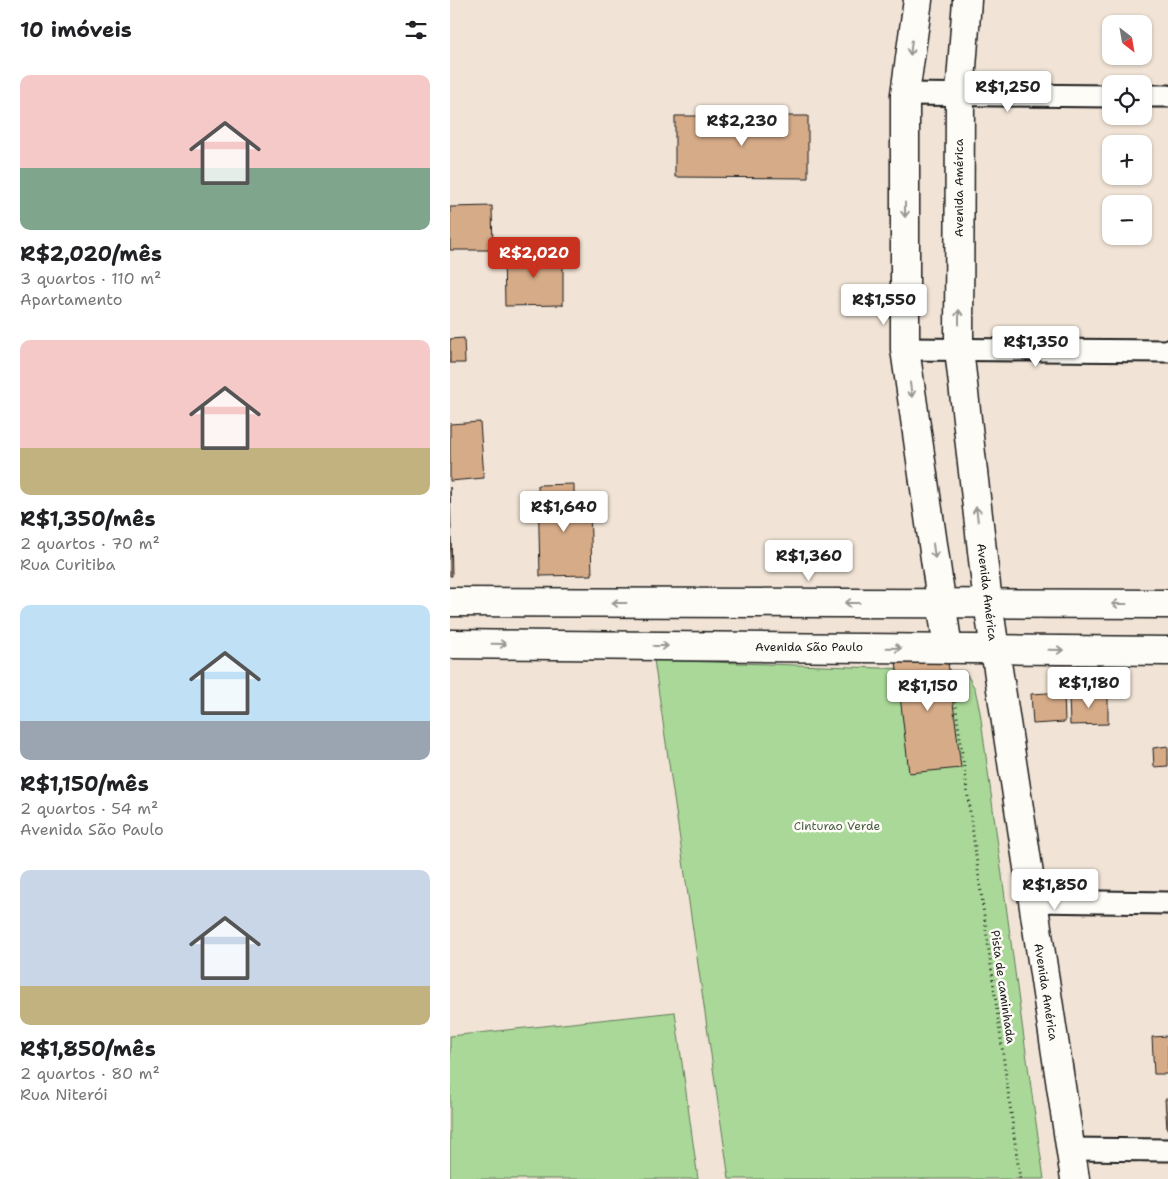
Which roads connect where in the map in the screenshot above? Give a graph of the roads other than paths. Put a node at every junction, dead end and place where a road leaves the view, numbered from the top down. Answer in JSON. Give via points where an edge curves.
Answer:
{"nodes":[{"id":1,"x":918,"y":0,"type":"edge"},
{"id":2,"x":967,"y":0,"type":"edge"},
{"id":3,"x":906,"y":94,"type":"junction"},
{"id":4,"x":960,"y":95,"type":"junction"},
{"id":5,"x":1102,"y":96,"type":"edge"},
{"id":6,"x":1152,"y":96,"type":"edge"},
{"id":7,"x":1168,"y":96,"type":"edge"},
{"id":8,"x":905,"y":349,"type":"junction"},
{"id":9,"x":959,"y":349,"type":"junction"},
{"id":10,"x":1168,"y":351,"type":"edge"},
{"id":11,"x":450,"y":602,"type":"edge"},
{"id":12,"x":942,"y":604,"type":"junction"},
{"id":13,"x":988,"y":604,"type":"junction"},
{"id":14,"x":1168,"y":604,"type":"edge"},
{"id":15,"x":450,"y":644,"type":"edge"},
{"id":16,"x":948,"y":649,"type":"junction"},
{"id":17,"x":994,"y":649,"type":"junction"},
{"id":18,"x":1168,"y":651,"type":"edge"},
{"id":19,"x":1032,"y":902,"type":"junction"},
{"id":20,"x":1168,"y":903,"type":"edge"},
{"id":21,"x":1070,"y":1149,"type":"junction"},
{"id":22,"x":1168,"y":1150,"type":"edge"},
{"id":23,"x":1075,"y":1179,"type":"edge"}],
"edges":[{"from":1,"to":3,"type":"main road","one_way":true},
{"from":2,"to":4,"type":"main road","name":"Avenida América"},
{"from":3,"to":4,"type":"street"},
{"from":3,"to":8,"type":"main road","one_way":true},
{"from":4,"to":5,"type":"street"},
{"from":9,"to":4,"type":"main road","name":"Avenida América","one_way":true},
{"from":6,"to":7,"type":"street"},
{"from":8,"to":9,"type":"street"},
{"from":8,"to":12,"type":"main road","one_way":true},
{"from":9,"to":10,"type":"street"},
{"from":13,"to":9,"type":"main road","name":"Avenida América","one_way":true},
{"from":12,"to":11,"type":"main road","one_way":true},
{"from":12,"to":13,"type":"main road"},
{"from":12,"to":16,"type":"main road"},
{"from":14,"to":13,"type":"main road","one_way":true},
{"from":13,"to":17,"type":"main road","name":"Avenida América"},
{"from":15,"to":16,"type":"main road","name":"Avenida São Paulo","one_way":true},
{"from":16,"to":17,"type":"main road","name":"Avenida São Paulo"},
{"from":17,"to":18,"type":"main road","name":"Avenida São Paulo","one_way":true},
{"from":17,"to":19,"type":"main road","name":"Avenida América"},
{"from":19,"to":20,"type":"street"},
{"from":19,"to":21,"type":"main road","name":"Avenida América"},
{"from":21,"to":22,"type":"street"},
{"from":21,"to":23,"type":"main road","name":"Avenida América"}]}
